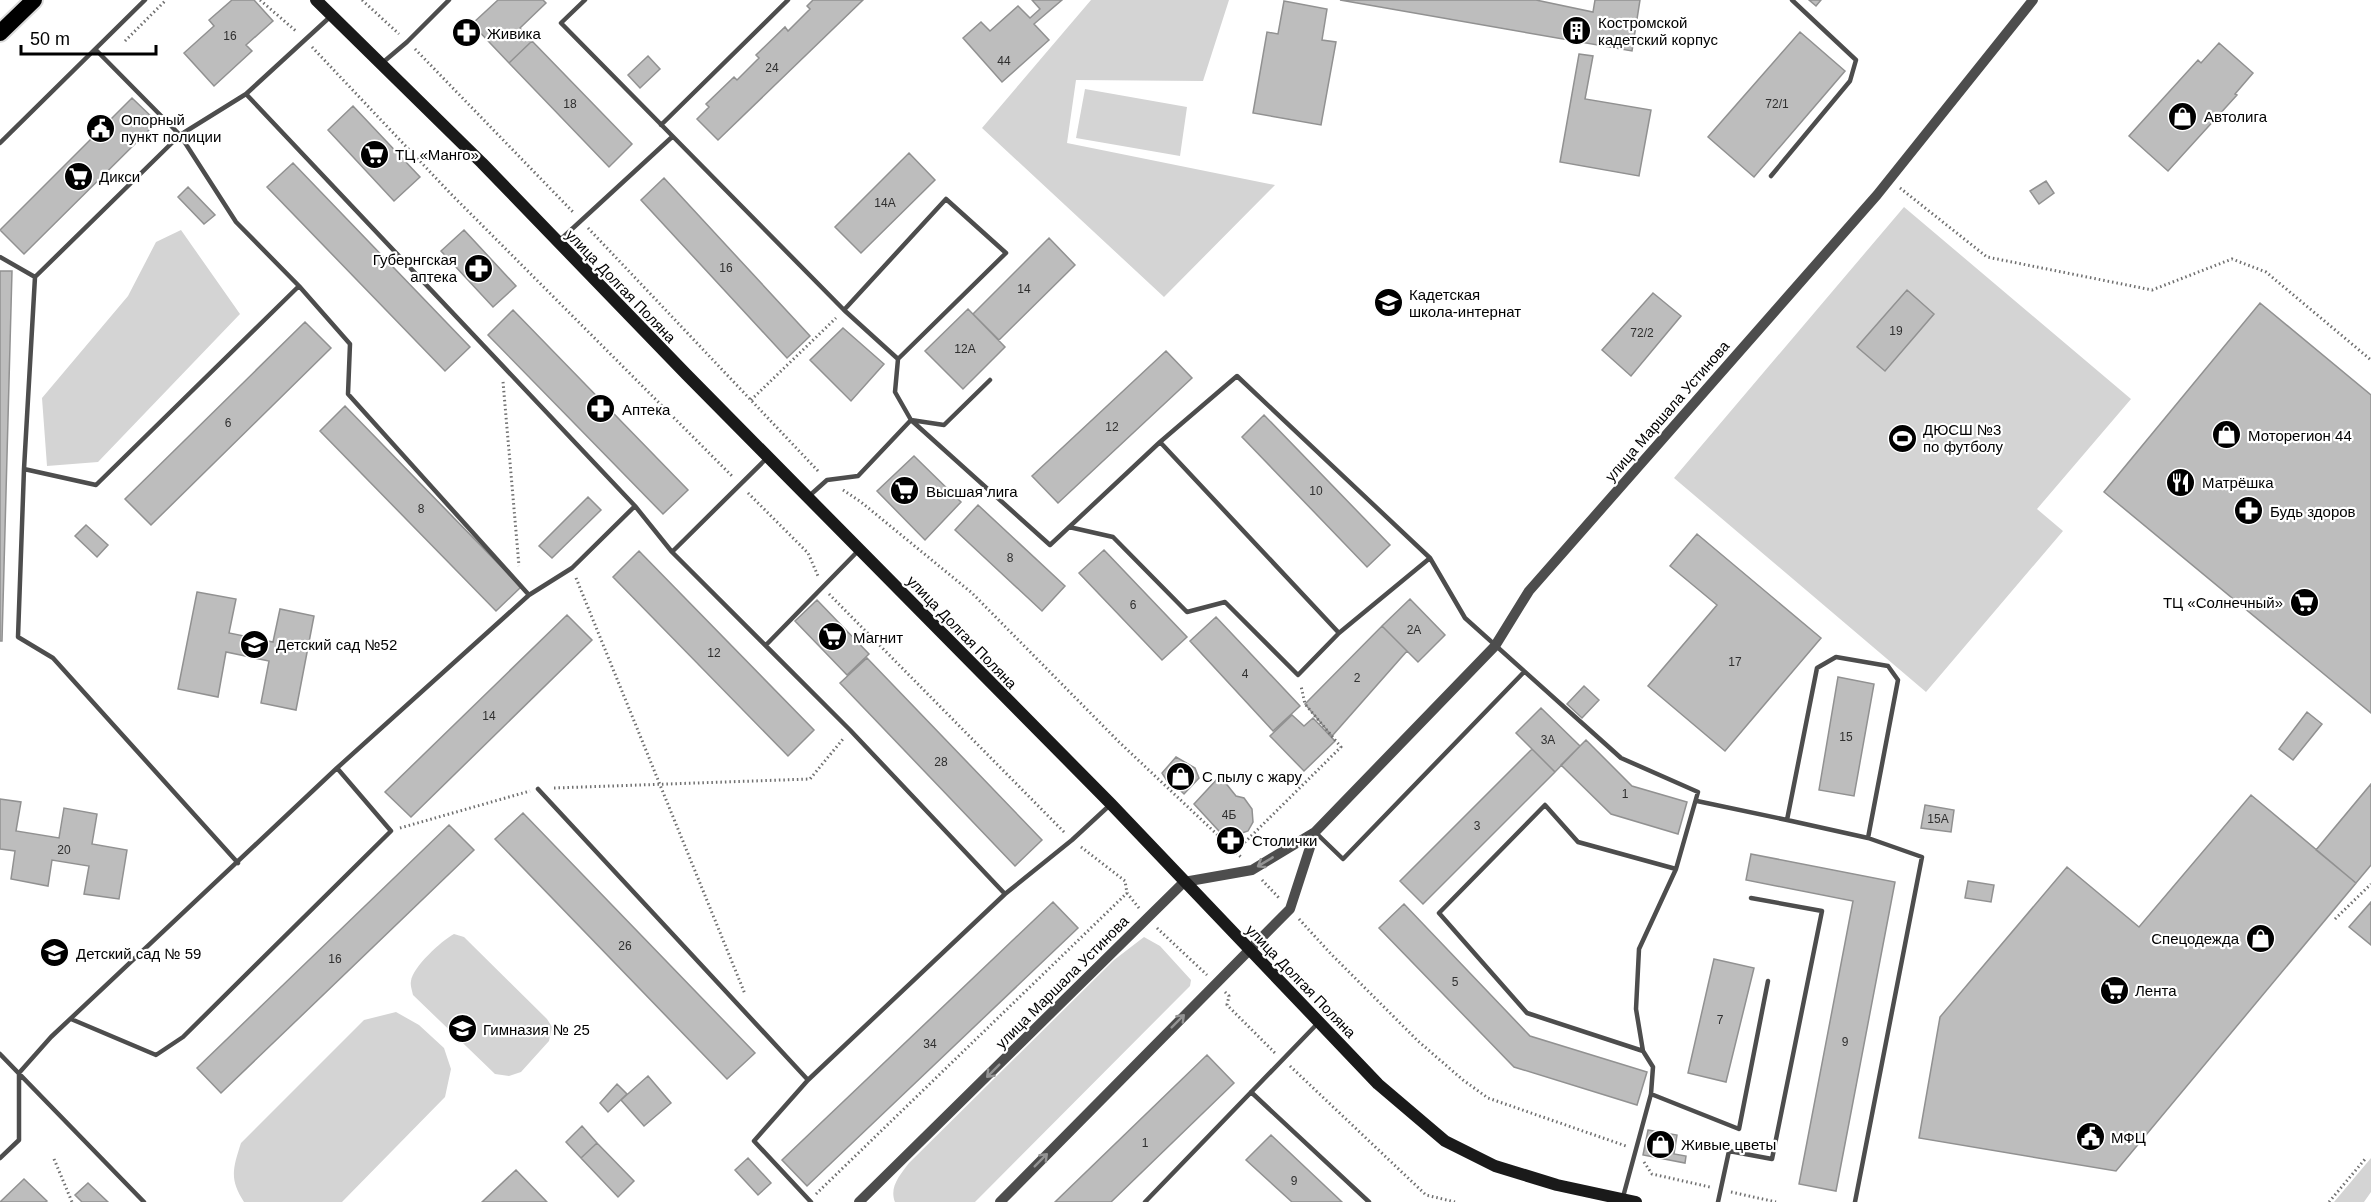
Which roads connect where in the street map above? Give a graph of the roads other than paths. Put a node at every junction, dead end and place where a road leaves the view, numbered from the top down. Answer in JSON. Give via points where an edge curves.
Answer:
{"nodes":[{"id":1,"x":34,"y":0,"type":"edge"},
{"id":2,"x":145,"y":0,"type":"edge"},
{"id":3,"x":316,"y":0,"type":"edge"},
{"id":4,"x":449,"y":0,"type":"edge"},
{"id":5,"x":585,"y":0,"type":"edge"},
{"id":6,"x":788,"y":0,"type":"edge"},
{"id":7,"x":1792,"y":0,"type":"edge"},
{"id":8,"x":2033,"y":0,"type":"edge"},
{"id":9,"x":332,"y":15,"type":"junction"},
{"id":10,"x":0,"y":33,"type":"edge"},
{"id":11,"x":96,"y":50,"type":"junction"},
{"id":12,"x":381,"y":64,"type":"junction"},
{"id":13,"x":246,"y":94,"type":"junction"},
{"id":14,"x":661,"y":125,"type":"junction"},
{"id":15,"x":180,"y":135,"type":"junction"},
{"id":16,"x":672,"y":137,"type":"junction"},
{"id":17,"x":0,"y":143,"type":"edge"},
{"id":18,"x":1772,"y":176,"type":"dead end"},
{"id":19,"x":558,"y":242,"type":"junction"},
{"id":20,"x":0,"y":257,"type":"edge"},
{"id":21,"x":34,"y":277,"type":"junction"},
{"id":22,"x":299,"y":286,"type":"junction"},
{"id":23,"x":844,"y":310,"type":"junction"},
{"id":24,"x":898,"y":359,"type":"junction"},
{"id":25,"x":990,"y":381,"type":"dead end"},
{"id":26,"x":910,"y":420,"type":"junction"},
{"id":27,"x":1160,"y":442,"type":"junction"},
{"id":28,"x":769,"y":456,"type":"junction"},
{"id":29,"x":24,"y":469,"type":"junction"},
{"id":30,"x":808,"y":497,"type":"junction"},
{"id":31,"x":635,"y":506,"type":"junction"},
{"id":32,"x":1069,"y":527,"type":"junction"},
{"id":33,"x":860,"y":549,"type":"junction"},
{"id":34,"x":672,"y":552,"type":"junction"},
{"id":35,"x":1430,"y":558,"type":"junction"},
{"id":36,"x":529,"y":595,"type":"junction"},
{"id":37,"x":1339,"y":633,"type":"junction"},
{"id":38,"x":766,"y":645,"type":"junction"},
{"id":39,"x":1496,"y":646,"type":"junction"},
{"id":40,"x":1524,"y":672,"type":"junction"},
{"id":41,"x":337,"y":768,"type":"junction"},
{"id":42,"x":538,"y":789,"type":"road end"},
{"id":43,"x":1697,"y":801,"type":"junction"},
{"id":44,"x":1111,"y":804,"type":"junction"},
{"id":45,"x":1787,"y":820,"type":"junction"},
{"id":46,"x":1315,"y":832,"type":"junction"},
{"id":47,"x":1868,"y":838,"type":"junction"},
{"id":48,"x":238,"y":863,"type":"junction"},
{"id":49,"x":1676,"y":869,"type":"junction"},
{"id":50,"x":1184,"y":882,"type":"junction"},
{"id":51,"x":1005,"y":894,"type":"junction"},
{"id":52,"x":1751,"y":898,"type":"dead end"},
{"id":53,"x":1249,"y":949,"type":"junction"},
{"id":54,"x":1768,"y":981,"type":"dead end"},
{"id":55,"x":71,"y":1019,"type":"junction"},
{"id":56,"x":1320,"y":1021,"type":"junction"},
{"id":57,"x":1643,"y":1051,"type":"junction"},
{"id":58,"x":0,"y":1054,"type":"edge"},
{"id":59,"x":19,"y":1073,"type":"junction"},
{"id":60,"x":808,"y":1080,"type":"junction"},
{"id":61,"x":1251,"y":1092,"type":"junction"},
{"id":62,"x":1651,"y":1094,"type":"junction"},
{"id":63,"x":0,"y":1158,"type":"edge"},
{"id":64,"x":1622,"y":1199,"type":"junction"},
{"id":65,"x":865,"y":1200,"type":"edge"},
{"id":66,"x":811,"y":1201,"type":"edge"},
{"id":67,"x":144,"y":1202,"type":"edge"},
{"id":68,"x":1000,"y":1202,"type":"edge"},
{"id":69,"x":1145,"y":1202,"type":"edge"},
{"id":70,"x":1369,"y":1202,"type":"edge"},
{"id":71,"x":1636,"y":1202,"type":"edge"},
{"id":72,"x":1718,"y":1202,"type":"edge"},
{"id":73,"x":1855,"y":1202,"type":"edge"}],
"edges":[{"from":1,"to":10,"type":"highway"},
{"from":2,"to":11,"type":"lane"},
{"from":3,"to":9,"type":"main road","name":"улица Долгая Поляна"},
{"from":4,"to":12,"type":"lane"},
{"from":5,"to":14,"type":"lane","via":[[561,23]]},
{"from":6,"to":14,"type":"lane"},
{"from":7,"to":18,"type":"lane","via":[[1856,60],[1850,81]]},
{"from":8,"to":39,"type":"street","name":"улица Маршала Устинова","via":[[1890,179],[1529,591]]},
{"from":9,"to":12,"type":"main road","name":"улица Долгая Поляна"},
{"from":9,"to":13,"type":"lane"},
{"from":11,"to":15,"type":"lane"},
{"from":11,"to":17,"type":"lane"},
{"from":12,"to":19,"type":"main road","name":"улица Долгая Поляна"},
{"from":13,"to":15,"type":"lane"},
{"from":13,"to":31,"type":"lane"},
{"from":14,"to":16,"type":"lane"},
{"from":15,"to":21,"type":"lane"},
{"from":15,"to":22,"type":"lane","via":[[236,222]]},
{"from":16,"to":19,"type":"lane"},
{"from":16,"to":23,"type":"lane"},
{"from":19,"to":28,"type":"main road","name":"улица Долгая Поляна"},
{"from":20,"to":21,"type":"lane"},
{"from":21,"to":29,"type":"lane"},
{"from":22,"to":29,"type":"lane","via":[[96,485]]},
{"from":22,"to":36,"type":"lane","via":[[350,344],[348,394]]},
{"from":23,"to":24,"type":"lane"},
{"from":23,"to":24,"type":"lane","via":[[946,199],[1006,253]]},
{"from":24,"to":26,"type":"lane","via":[[895,392]]},
{"from":25,"to":26,"type":"lane","via":[[944,425]]},
{"from":26,"to":30,"type":"lane","via":[[858,476],[827,480]]},
{"from":26,"to":32,"type":"lane","via":[[1050,545]]},
{"from":27,"to":32,"type":"lane"},
{"from":27,"to":35,"type":"lane","via":[[1237,376]]},
{"from":27,"to":37,"type":"lane"},
{"from":28,"to":30,"type":"main road","name":"улица Долгая Поляна"},
{"from":28,"to":34,"type":"lane"},
{"from":29,"to":48,"type":"lane","via":[[18,637],[53,658]]},
{"from":30,"to":33,"type":"main road","name":"улица Долгая Поляна"},
{"from":31,"to":34,"type":"lane"},
{"from":31,"to":36,"type":"lane","via":[[572,568]]},
{"from":32,"to":37,"type":"lane","via":[[1113,537],[1187,612],[1224,602],[1298,675]]},
{"from":33,"to":38,"type":"lane"},
{"from":33,"to":44,"type":"main road","name":"улица Долгая Поляна"},
{"from":34,"to":38,"type":"lane"},
{"from":35,"to":37,"type":"lane"},
{"from":35,"to":39,"type":"lane","via":[[1465,618]]},
{"from":36,"to":41,"type":"lane"},
{"from":38,"to":51,"type":"lane"},
{"from":39,"to":40,"type":"lane"},
{"from":39,"to":46,"type":"street","name":"улица Маршала Устинова"},
{"from":40,"to":43,"type":"lane","via":[[1621,758],[1698,792]]},
{"from":40,"to":46,"type":"lane","via":[[1343,859]]},
{"from":41,"to":48,"type":"lane"},
{"from":41,"to":55,"type":"lane","via":[[391,831],[183,1037],[156,1055]]},
{"from":42,"to":60,"type":"lane"},
{"from":43,"to":45,"type":"lane"},
{"from":43,"to":49,"type":"lane"},
{"from":44,"to":50,"type":"main road","name":"улица Долгая Поляна"},
{"from":44,"to":51,"type":"lane"},
{"from":45,"to":47,"type":"lane"},
{"from":45,"to":47,"type":"lane","via":[[1817,668],[1836,657],[1888,666],[1898,680]]},
{"from":46,"to":50,"type":"street","name":"улица Маршала Устинова","one_way":true,"via":[[1252,870]]},
{"from":46,"to":53,"type":"street","name":"улица Маршала Устинова","via":[[1290,909]]},
{"from":47,"to":73,"type":"lane","via":[[1922,856]]},
{"from":48,"to":55,"type":"lane"},
{"from":49,"to":57,"type":"lane","via":[[1639,949],[1636,1009]]},
{"from":49,"to":57,"type":"lane","via":[[1578,842],[1545,806],[1439,913],[1527,1013]]},
{"from":50,"to":53,"type":"main road","name":"улица Долгая Поляна"},
{"from":50,"to":65,"type":"street","name":"улица Маршала Устинова","one_way":true},
{"from":51,"to":60,"type":"lane"},
{"from":52,"to":72,"type":"lane","via":[[1822,911],[1772,1159],[1729,1151]]},
{"from":53,"to":56,"type":"main road","name":"улица Долгая Поляна"},
{"from":68,"to":53,"type":"street","name":"улица Маршала Устинова","one_way":true},
{"from":54,"to":62,"type":"lane","via":[[1739,1129]]},
{"from":55,"to":59,"type":"lane"},
{"from":56,"to":61,"type":"lane"},
{"from":56,"to":64,"type":"main road","name":"улица Долгая Поляна","via":[[1378,1084],[1446,1141],[1496,1166]]},
{"from":57,"to":62,"type":"lane","via":[[1653,1067]]},
{"from":58,"to":59,"type":"lane"},
{"from":59,"to":63,"type":"lane","via":[[19,1140]]},
{"from":59,"to":67,"type":"lane"},
{"from":60,"to":66,"type":"lane","via":[[754,1141]]},
{"from":61,"to":69,"type":"lane"},
{"from":61,"to":70,"type":"lane"},
{"from":62,"to":64,"type":"lane"},
{"from":64,"to":71,"type":"main road","name":"улица Долгая Поляна"}]}
